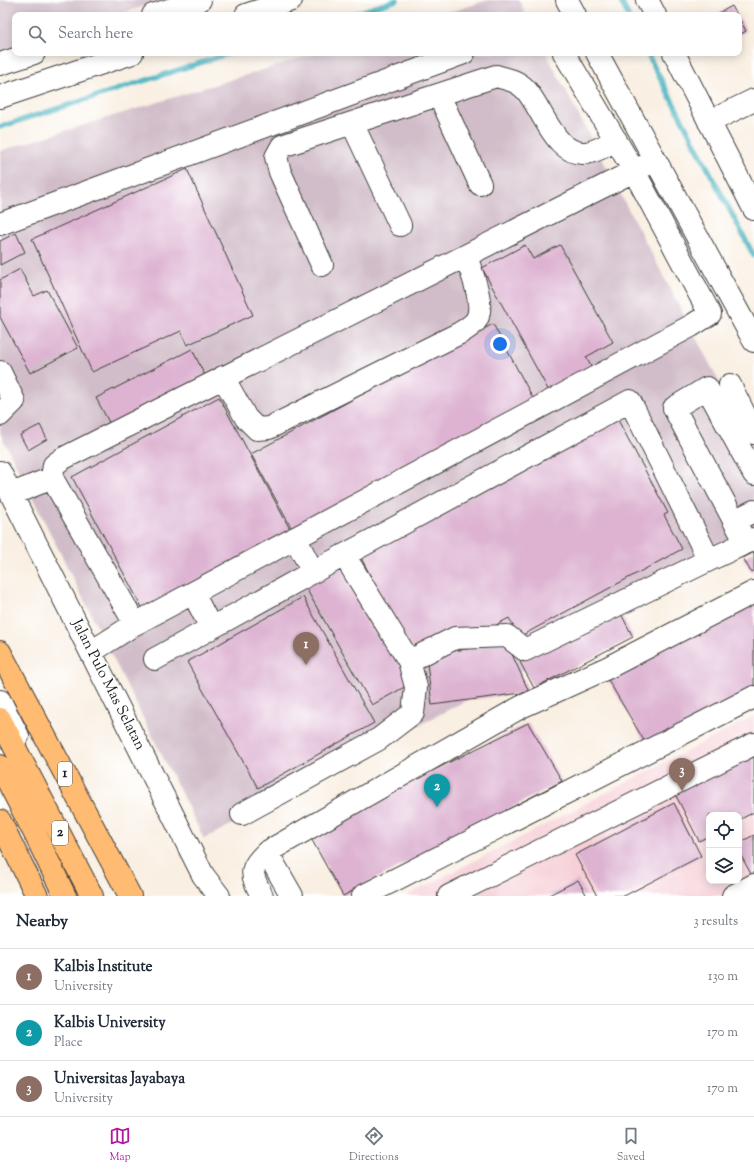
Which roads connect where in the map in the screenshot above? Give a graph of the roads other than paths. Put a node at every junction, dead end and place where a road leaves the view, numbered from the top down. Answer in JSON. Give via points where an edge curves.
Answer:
{"nodes":[{"id":1,"x":200,"y":0,"type":"edge"},
{"id":2,"x":291,"y":0,"type":"edge"},
{"id":3,"x":567,"y":0,"type":"edge"},
{"id":4,"x":647,"y":0,"type":"edge"},
{"id":5,"x":162,"y":12,"type":"edge"},
{"id":6,"x":255,"y":12,"type":"edge"},
{"id":7,"x":573,"y":12,"type":"edge"},
{"id":8,"x":653,"y":12,"type":"edge"},
{"id":9,"x":25,"y":56,"type":"edge"},
{"id":10,"x":123,"y":56,"type":"edge"},
{"id":11,"x":456,"y":56,"type":"edge"},
{"id":12,"x":566,"y":56,"type":"edge"},
{"id":13,"x":599,"y":56,"type":"edge"},
{"id":14,"x":676,"y":56,"type":"edge"},
{"id":15,"x":0,"y":64,"type":"edge"},
{"id":16,"x":439,"y":95,"type":"junction"},
{"id":17,"x":0,"y":97,"type":"edge"},
{"id":18,"x":754,"y":100,"type":"edge"},
{"id":19,"x":709,"y":122,"type":"junction"},
{"id":20,"x":352,"y":123,"type":"junction"},
{"id":21,"x":616,"y":140,"type":"junction"},
{"id":22,"x":656,"y":159,"type":"junction"},
{"id":23,"x":634,"y":171,"type":"junction"},
{"id":24,"x":480,"y":184,"type":"dead end"},
{"id":25,"x":754,"y":210,"type":"edge"},
{"id":26,"x":0,"y":224,"type":"edge"},
{"id":27,"x":400,"y":225,"type":"dead end"},
{"id":28,"x":466,"y":256,"type":"junction"},
{"id":29,"x":322,"y":265,"type":"dead end"},
{"id":30,"x":754,"y":341,"type":"edge"},
{"id":31,"x":0,"y":372,"type":"edge"},
{"id":32,"x":223,"y":378,"type":"junction"},
{"id":33,"x":730,"y":385,"type":"dead end"},
{"id":34,"x":0,"y":415,"type":"edge"},
{"id":35,"x":754,"y":433,"type":"edge"},
{"id":36,"x":0,"y":472,"type":"edge"},
{"id":37,"x":754,"y":474,"type":"edge"},
{"id":38,"x":52,"y":478,"type":"junction"},
{"id":39,"x":12,"y":494,"type":"junction"},
{"id":40,"x":754,"y":511,"type":"edge"},
{"id":41,"x":734,"y":521,"type":"junction"},
{"id":42,"x":295,"y":538,"type":"junction"},
{"id":43,"x":750,"y":541,"type":"edge"},
{"id":44,"x":344,"y":555,"type":"junction"},
{"id":45,"x":709,"y":560,"type":"junction"},
{"id":46,"x":312,"y":572,"type":"junction"},
{"id":47,"x":754,"y":592,"type":"edge"},
{"id":48,"x":193,"y":593,"type":"junction"},
{"id":49,"x":135,"y":624,"type":"junction"},
{"id":50,"x":211,"y":628,"type":"junction"},
{"id":51,"x":0,"y":652,"type":"edge"},
{"id":52,"x":91,"y":652,"type":"junction"},
{"id":53,"x":155,"y":659,"type":"dead end"},
{"id":54,"x":409,"y":661,"type":"junction"},
{"id":55,"x":754,"y":697,"type":"edge"},
{"id":56,"x":0,"y":701,"type":"edge"},
{"id":57,"x":0,"y":719,"type":"edge"},
{"id":58,"x":754,"y":744,"type":"edge"},
{"id":59,"x":0,"y":756,"type":"edge"},
{"id":60,"x":0,"y":766,"type":"edge"},
{"id":61,"x":0,"y":790,"type":"edge"},
{"id":62,"x":242,"y":814,"type":"dead end"},
{"id":63,"x":0,"y":821,"type":"edge"},
{"id":64,"x":5,"y":843,"type":"edge"},
{"id":65,"x":267,"y":852,"type":"junction"},
{"id":66,"x":754,"y":885,"type":"edge"},
{"id":67,"x":37,"y":896,"type":"edge"},
{"id":68,"x":53,"y":896,"type":"edge"},
{"id":69,"x":65,"y":896,"type":"edge"},
{"id":70,"x":71,"y":896,"type":"edge"},
{"id":71,"x":92,"y":896,"type":"edge"},
{"id":72,"x":100,"y":896,"type":"edge"},
{"id":73,"x":130,"y":896,"type":"edge"},
{"id":74,"x":219,"y":896,"type":"edge"},
{"id":75,"x":262,"y":896,"type":"edge"},
{"id":76,"x":292,"y":896,"type":"edge"},
{"id":77,"x":363,"y":896,"type":"edge"},
{"id":78,"x":449,"y":896,"type":"edge"},
{"id":79,"x":733,"y":896,"type":"edge"}],
"edges":[{"from":1,"to":5,"type":"street"},
{"from":2,"to":6,"type":"street"},
{"from":3,"to":7,"type":"street"},
{"from":4,"to":8,"type":"street"},
{"from":9,"to":15,"type":"street"},
{"from":10,"to":17,"type":"street"},
{"from":11,"to":26,"type":"street"},
{"from":12,"to":21,"type":"street"},
{"from":13,"to":22,"type":"street"},
{"from":14,"to":19,"type":"street"},
{"from":16,"to":20,"type":"street"},
{"from":16,"to":21,"type":"street","via":[[496,76],[513,80],[526,90],[559,143],[574,151],[589,152]]},
{"from":16,"to":24,"type":"street"},
{"from":18,"to":19,"type":"street"},
{"from":19,"to":25,"type":"street"},
{"from":20,"to":27,"type":"street"},
{"from":20,"to":29,"type":"street","via":[[282,146],[276,157],[280,172]]},
{"from":21,"to":23,"type":"street"},
{"from":22,"to":23,"type":"street"},
{"from":22,"to":30,"type":"street"},
{"from":23,"to":28,"type":"street"},
{"from":23,"to":42,"type":"street","via":[[710,314]]},
{"from":28,"to":32,"type":"street"},
{"from":28,"to":32,"type":"street","via":[[480,311],[475,321],[460,333],[269,428],[257,429],[246,418]]},
{"from":31,"to":34,"type":"street","via":[[14,400]]},
{"from":32,"to":38,"type":"street","via":[[62,459],[54,465]]},
{"from":33,"to":35,"type":"street"},
{"from":36,"to":39,"type":"street","name":"Jalan Pulo Mas Selatan"},
{"from":37,"to":41,"type":"street","via":[[707,388],[674,408]]},
{"from":38,"to":39,"type":"street"},
{"from":38,"to":49,"type":"street"},
{"from":39,"to":52,"type":"street","name":"Jalan Pulo Mas Selatan"},
{"from":40,"to":41,"type":"street"},
{"from":41,"to":43,"type":"street"},
{"from":42,"to":46,"type":"street"},
{"from":42,"to":48,"type":"street"},
{"from":43,"to":45,"type":"street"},
{"from":44,"to":45,"type":"street","via":[[630,401]]},
{"from":44,"to":46,"type":"street"},
{"from":44,"to":54,"type":"street"},
{"from":45,"to":54,"type":"street","via":[[526,650],[507,636],[455,638]]},
{"from":46,"to":50,"type":"street"},
{"from":47,"to":65,"type":"street","via":[[607,668],[521,707]]},
{"from":48,"to":49,"type":"street"},
{"from":48,"to":50,"type":"street"},
{"from":49,"to":52,"type":"street"},
{"from":50,"to":53,"type":"street"},
{"from":51,"to":73,"type":"highway","number":"1"},
{"from":52,"to":74,"type":"street","name":"Jalan Pulo Mas Selatan","via":[[203,875]]},
{"from":54,"to":62,"type":"street","via":[[416,687],[413,712],[379,739]]},
{"from":55,"to":77,"type":"street"},
{"from":56,"to":72,"type":"street"},
{"from":57,"to":71,"type":"highway","number":"2"},
{"from":58,"to":78,"type":"street"},
{"from":59,"to":70,"type":"street"},
{"from":60,"to":69,"type":"highway","number":"2"},
{"from":61,"to":68,"type":"highway"},
{"from":63,"to":64,"type":"highway"},
{"from":64,"to":67,"type":"highway"},
{"from":65,"to":75,"type":"street","via":[[254,864],[253,878]]},
{"from":65,"to":76,"type":"street"},
{"from":66,"to":79,"type":"street"}]}
